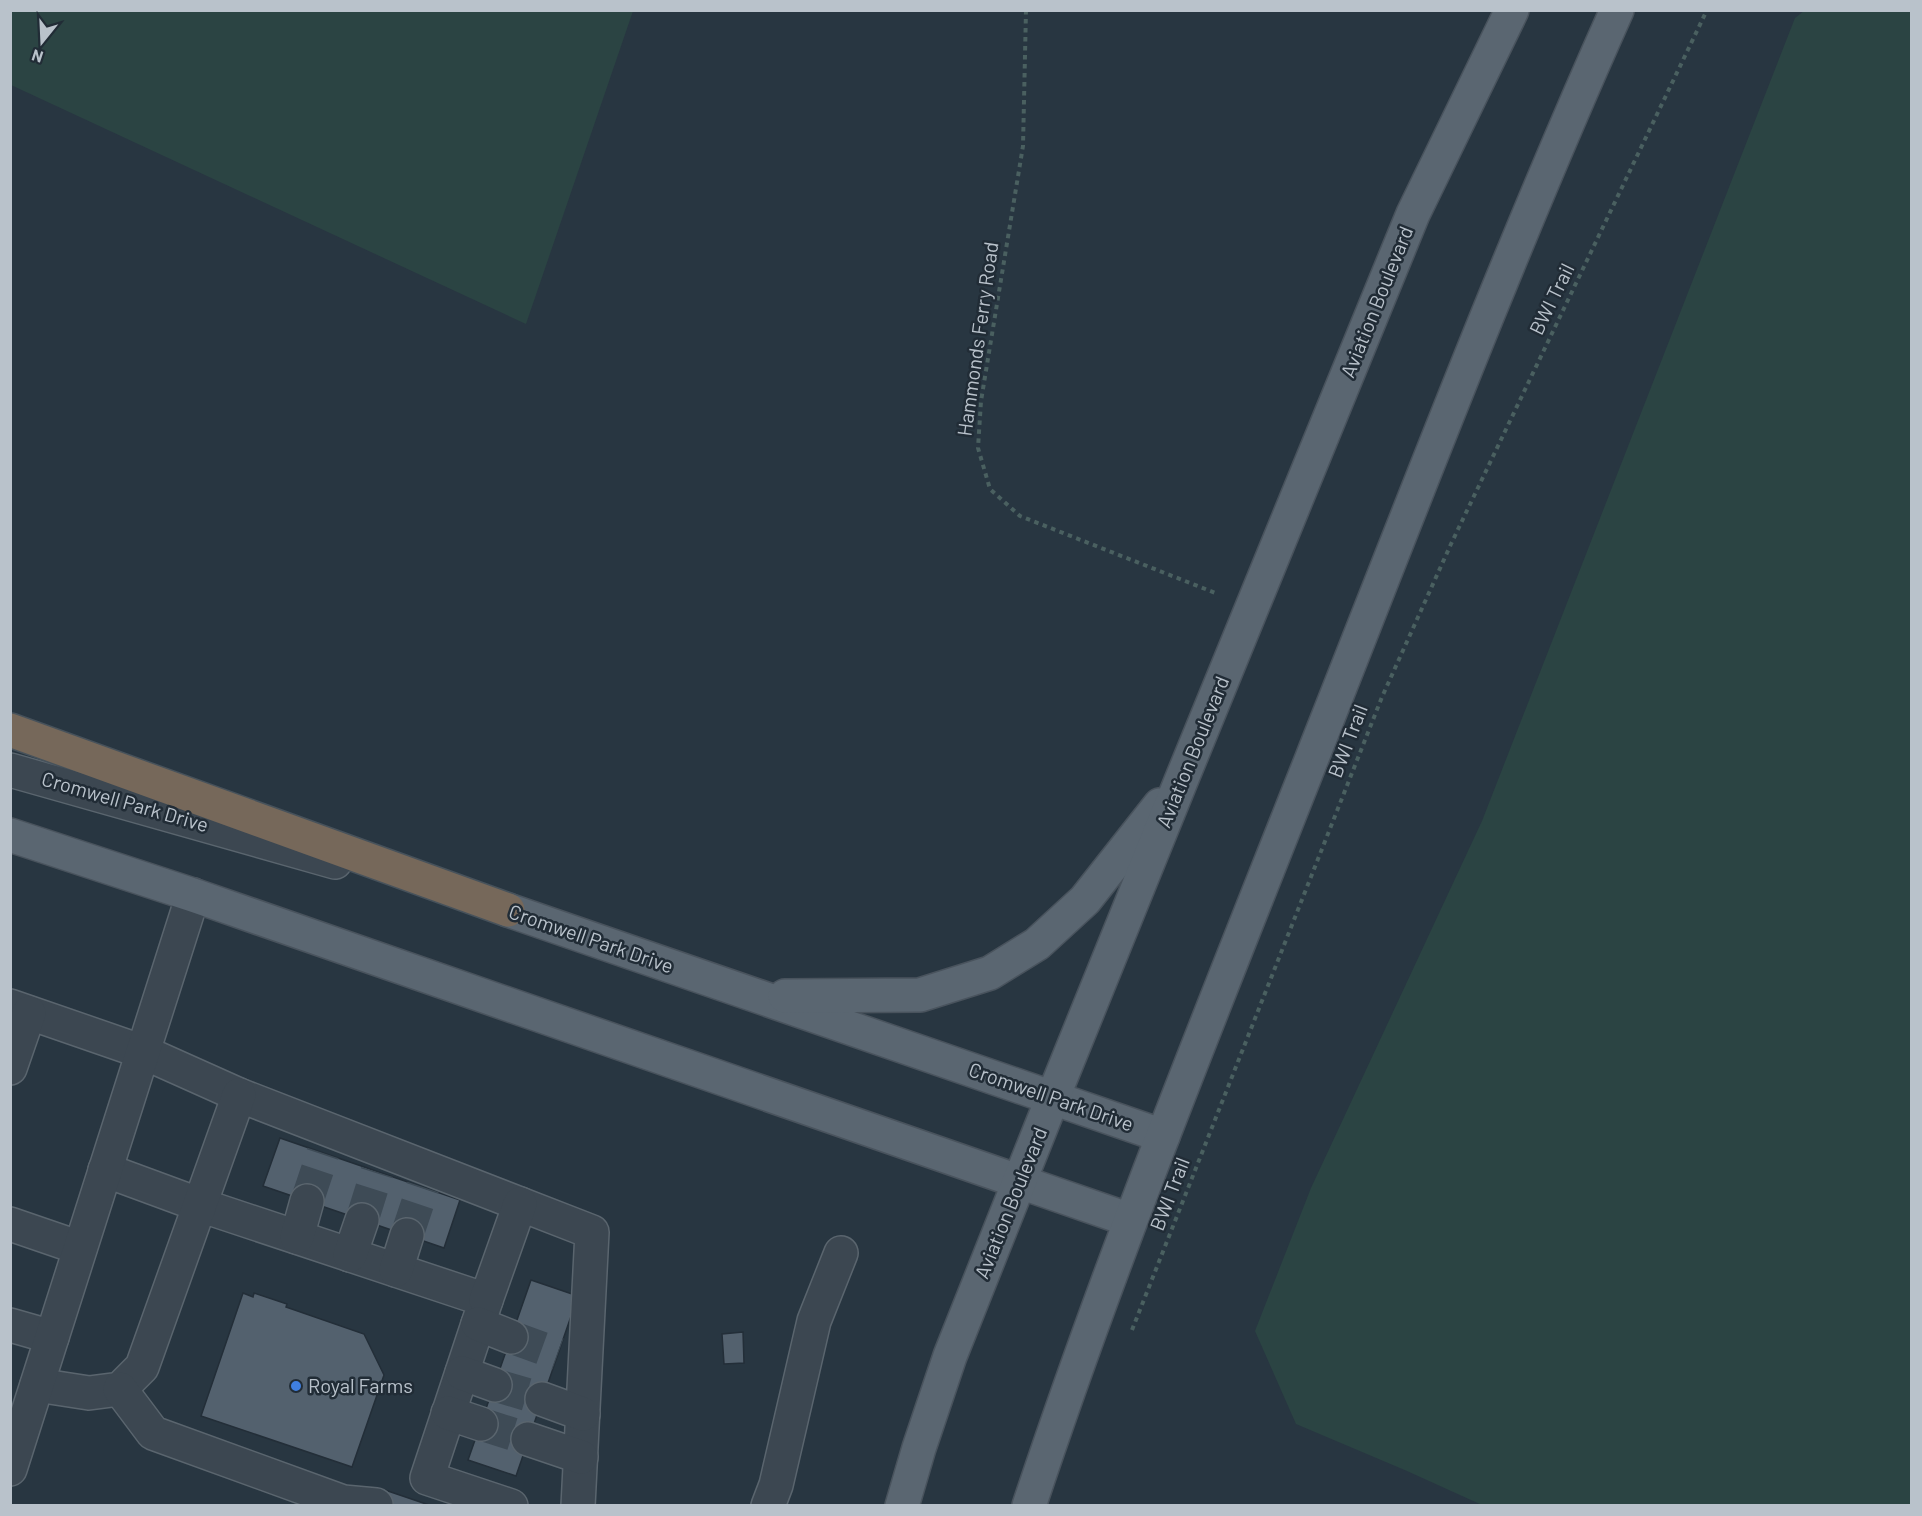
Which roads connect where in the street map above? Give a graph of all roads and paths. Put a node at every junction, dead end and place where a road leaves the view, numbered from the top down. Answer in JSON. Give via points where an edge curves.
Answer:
{"nodes":[{"id":1,"x":1026,"y":10,"type":"edge"},
{"id":2,"x":1512,"y":10,"type":"edge"},
{"id":3,"x":1617,"y":10,"type":"edge"},
{"id":4,"x":1707,"y":10,"type":"edge"},
{"id":5,"x":1252,"y":608,"type":"junction"},
{"id":6,"x":10,"y":730,"type":"edge"},
{"id":7,"x":10,"y":770,"type":"edge"},
{"id":8,"x":1184,"y":776,"type":"junction"},
{"id":9,"x":10,"y":835,"type":"edge"},
{"id":10,"x":194,"y":895,"type":"junction"},
{"id":11,"x":508,"y":910,"type":"junction"},
{"id":12,"x":759,"y":996,"type":"junction"},
{"id":13,"x":20,"y":1009,"type":"edge"},
{"id":14,"x":143,"y":1052,"type":"junction"},
{"id":15,"x":10,"y":1068,"type":"edge"},
{"id":16,"x":239,"y":1095,"type":"junction"},
{"id":17,"x":1053,"y":1097,"type":"junction"},
{"id":18,"x":1163,"y":1136,"type":"junction"},
{"id":19,"x":105,"y":1170,"type":"junction"},
{"id":20,"x":1019,"y":1181,"type":"junction"},
{"id":21,"x":307,"y":1201,"type":"tunnel mouth"},
{"id":22,"x":200,"y":1204,"type":"junction"},
{"id":23,"x":520,"y":1204,"type":"junction"},
{"id":24,"x":362,"y":1220,"type":"tunnel mouth"},
{"id":25,"x":1130,"y":1220,"type":"junction"},
{"id":26,"x":10,"y":1224,"type":"edge"},
{"id":27,"x":407,"y":1235,"type":"tunnel mouth"},
{"id":28,"x":297,"y":1237,"type":"junction"},
{"id":29,"x":80,"y":1248,"type":"junction"},
{"id":30,"x":841,"y":1253,"type":"dead end"},
{"id":31,"x":350,"y":1255,"type":"junction"},
{"id":32,"x":396,"y":1270,"type":"junction"},
{"id":33,"x":482,"y":1312,"type":"junction"},
{"id":34,"x":10,"y":1325,"type":"edge"},
{"id":35,"x":52,"y":1337,"type":"junction"},
{"id":36,"x":511,"y":1337,"type":"tunnel mouth"},
{"id":37,"x":1130,"y":1337,"type":"dead end"},
{"id":38,"x":462,"y":1373,"type":"junction"},
{"id":39,"x":37,"y":1385,"type":"junction"},
{"id":40,"x":495,"y":1385,"type":"tunnel mouth"},
{"id":41,"x":120,"y":1389,"type":"junction"},
{"id":42,"x":542,"y":1400,"type":"tunnel mouth"},
{"id":43,"x":448,"y":1413,"type":"junction"},
{"id":44,"x":583,"y":1414,"type":"junction"},
{"id":45,"x":481,"y":1424,"type":"tunnel mouth"},
{"id":46,"x":528,"y":1439,"type":"tunnel mouth"},
{"id":47,"x":580,"y":1457,"type":"junction"},
{"id":48,"x":10,"y":1469,"type":"edge"},
{"id":49,"x":376,"y":1505,"type":"edge"},
{"id":50,"x":511,"y":1506,"type":"edge"},
{"id":51,"x":578,"y":1506,"type":"edge"},
{"id":52,"x":768,"y":1506,"type":"edge"},
{"id":53,"x":902,"y":1506,"type":"edge"},
{"id":54,"x":1029,"y":1506,"type":"edge"}],
"edges":[{"from":1,"to":5,"type":"path","name":"Hammonds Ferry Road","via":[[1023,146],[981,401],[978,448],[990,489],[1020,516]]},
{"from":2,"to":5,"type":"main road","name":"Aviation Boulevard","via":[[1413,214]]},
{"from":3,"to":18,"type":"main road","via":[[1508,261]]},
{"from":4,"to":37,"type":"path","name":"BWI Trail","via":[[1451,544],[1382,697]]},
{"from":5,"to":8,"type":"main road","name":"Aviation Boulevard"},
{"from":6,"to":11,"type":"highway"},
{"from":7,"to":11,"type":"street","name":"Cromwell Park Drive"},
{"from":8,"to":12,"type":"main road","via":[[1085,900],[1037,944],[990,973],[920,996]]},
{"from":8,"to":17,"type":"main road","name":"Aviation Boulevard"},
{"from":9,"to":10,"type":"main road"},
{"from":10,"to":14,"type":"street"},
{"from":10,"to":20,"type":"main road"},
{"from":11,"to":12,"type":"main road","name":"Cromwell Park Drive"},
{"from":12,"to":17,"type":"main road","name":"Cromwell Park Drive"},
{"from":13,"to":14,"type":"street"},
{"from":13,"to":15,"type":"street"},
{"from":14,"to":16,"type":"street"},
{"from":14,"to":19,"type":"street"},
{"from":16,"to":22,"type":"street"},
{"from":16,"to":23,"type":"street","via":[[326,1141],[380,1162]]},
{"from":17,"to":18,"type":"main road","name":"Cromwell Park Drive"},
{"from":17,"to":20,"type":"main road","name":"Aviation Boulevard"},
{"from":18,"to":25,"type":"main road"},
{"from":19,"to":22,"type":"street"},
{"from":19,"to":29,"type":"street"},
{"from":20,"to":25,"type":"main road"},
{"from":20,"to":53,"type":"main road","name":"Aviation Boulevard","via":[[951,1356]]},
{"from":21,"to":28,"type":"street"},
{"from":22,"to":28,"type":"street"},
{"from":22,"to":41,"type":"street","via":[[142,1367]]},
{"from":23,"to":33,"type":"street"},
{"from":23,"to":44,"type":"street","via":[[592,1232],[572,1358]]},
{"from":24,"to":31,"type":"street"},
{"from":25,"to":54,"type":"main road"},
{"from":26,"to":29,"type":"street"},
{"from":27,"to":32,"type":"street"},
{"from":28,"to":31,"type":"street"},
{"from":29,"to":35,"type":"street"},
{"from":30,"to":52,"type":"street","via":[[814,1320]]},
{"from":31,"to":32,"type":"street"},
{"from":32,"to":33,"type":"street"},
{"from":33,"to":36,"type":"street"},
{"from":33,"to":38,"type":"street"},
{"from":34,"to":35,"type":"street"},
{"from":35,"to":39,"type":"street"},
{"from":38,"to":40,"type":"street"},
{"from":38,"to":43,"type":"street"},
{"from":39,"to":41,"type":"street","via":[[89,1393]]},
{"from":39,"to":48,"type":"street"},
{"from":41,"to":49,"type":"street","via":[[153,1433],[343,1502]]},
{"from":42,"to":44,"type":"street"},
{"from":43,"to":45,"type":"street"},
{"from":43,"to":50,"type":"street","via":[[428,1478]]},
{"from":44,"to":47,"type":"street"},
{"from":46,"to":47,"type":"street"},
{"from":47,"to":51,"type":"street"}]}
